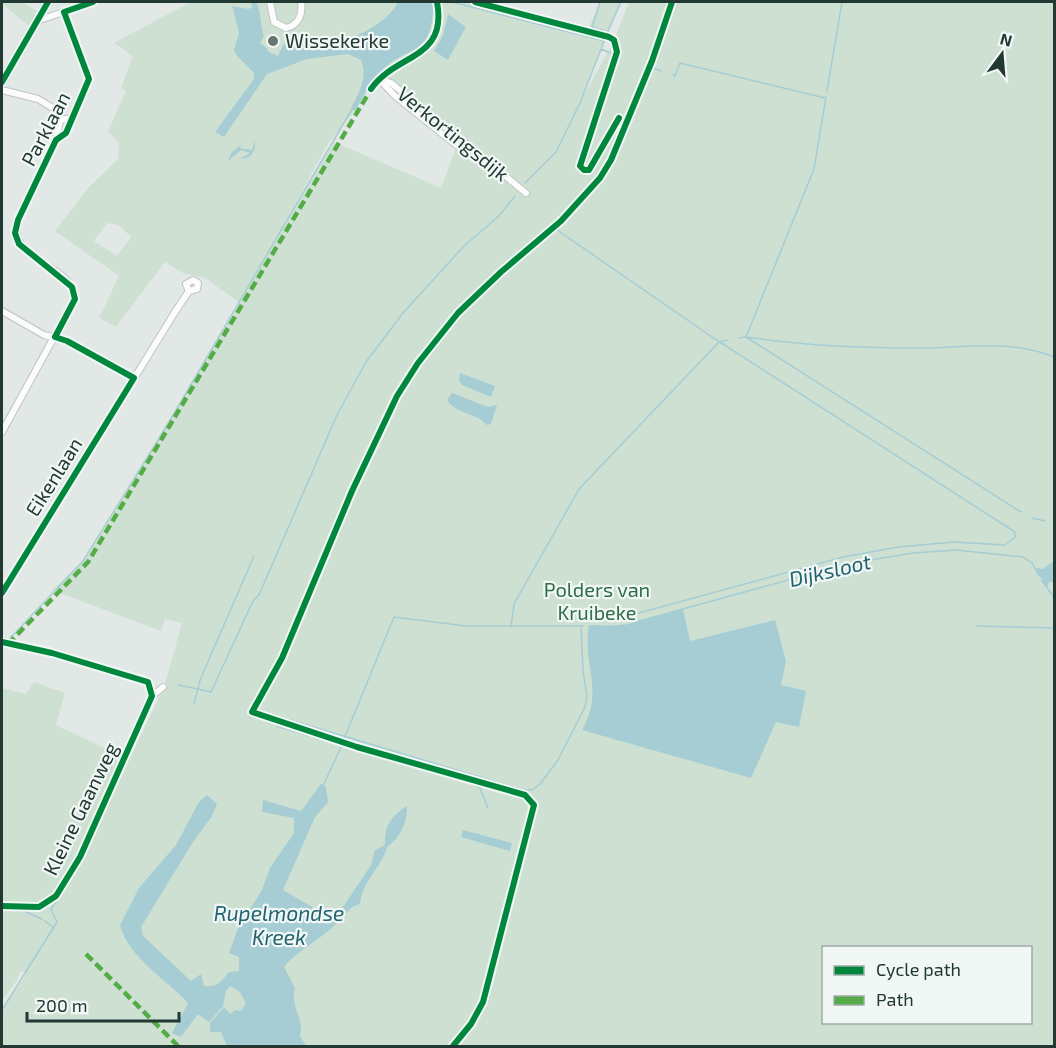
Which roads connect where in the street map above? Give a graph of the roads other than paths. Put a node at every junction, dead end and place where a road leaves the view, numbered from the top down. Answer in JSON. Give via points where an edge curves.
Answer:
{"nodes":[{"id":1,"x":48,"y":2,"type":"edge"},
{"id":2,"x":93,"y":2,"type":"edge"},
{"id":3,"x":270,"y":2,"type":"edge"},
{"id":4,"x":301,"y":2,"type":"edge"},
{"id":5,"x":437,"y":2,"type":"edge"},
{"id":6,"x":475,"y":2,"type":"edge"},
{"id":7,"x":64,"y":12,"type":"junction"},
{"id":8,"x":37,"y":21,"type":"junction"},
{"id":9,"x":614,"y":40,"type":"dead end"},
{"id":10,"x":3,"y":78,"type":"edge"},
{"id":11,"x":379,"y":79,"type":"junction"},
{"id":12,"x":2,"y":90,"type":"edge"},
{"id":13,"x":72,"y":118,"type":"junction"},
{"id":14,"x":60,"y":120,"type":"junction"},
{"id":15,"x":56,"y":140,"type":"junction"},
{"id":16,"x":456,"y":145,"type":"dead end"},
{"id":17,"x":526,"y":193,"type":"dead end"},
{"id":18,"x":189,"y":291,"type":"dead end"},
{"id":19,"x":2,"y":310,"type":"edge"},
{"id":20,"x":55,"y":337,"type":"junction"},
{"id":21,"x":135,"y":378,"type":"junction"},
{"id":22,"x":2,"y":432,"type":"edge"},
{"id":23,"x":2,"y":593,"type":"edge"},
{"id":24,"x":2,"y":642,"type":"edge"},
{"id":25,"x":163,"y":687,"type":"dead end"},
{"id":26,"x":152,"y":696,"type":"junction"},
{"id":27,"x":525,"y":795,"type":"dead end"},
{"id":28,"x":534,"y":805,"type":"dead end"},
{"id":29,"x":2,"y":906,"type":"edge"}],
"edges":[{"from":1,"to":8,"type":"main road"},
{"from":2,"to":7,"type":"street"},
{"from":3,"to":4,"type":"street","via":[[274,22],[286,28],[301,16]]},
{"from":5,"to":11,"type":"street","name":"Verkortingsdijk","via":[[438,23],[429,45]]},
{"from":6,"to":9,"type":"street"},
{"from":7,"to":8,"type":"street"},
{"from":7,"to":13,"type":"street","name":"Parklaan","via":[[89,79]]},
{"from":8,"to":10,"type":"main road"},
{"from":11,"to":16,"type":"street","name":"Verkortingsdijk"},
{"from":11,"to":17,"type":"street","name":"Verkortingsdijk","via":[[391,83]]},
{"from":12,"to":14,"type":"street","name":"Parklaan","via":[[47,103],[59,112]]},
{"from":13,"to":14,"type":"street","name":"Parklaan"},
{"from":13,"to":15,"type":"street","name":"Parklaan","via":[[66,133]]},
{"from":14,"to":15,"type":"street","name":"Parklaan"},
{"from":15,"to":20,"type":"street","name":"Parklaan","via":[[15,233],[19,244],[75,292]]},
{"from":18,"to":21,"type":"street","name":"Eikenlaan"},
{"from":19,"to":20,"type":"street","via":[[44,335]]},
{"from":20,"to":21,"type":"street"},
{"from":20,"to":22,"type":"street","name":"Parklaan"},
{"from":21,"to":23,"type":"street","name":"Eikenlaan"},
{"from":24,"to":26,"type":"street","via":[[52,652],[148,682]]},
{"from":25,"to":26,"type":"street","name":"Kleine Gaanweg"},
{"from":26,"to":29,"type":"street","name":"Kleine Gaanweg","via":[[80,857],[56,896],[39,907]]},
{"from":27,"to":28,"type":"street"}]}
